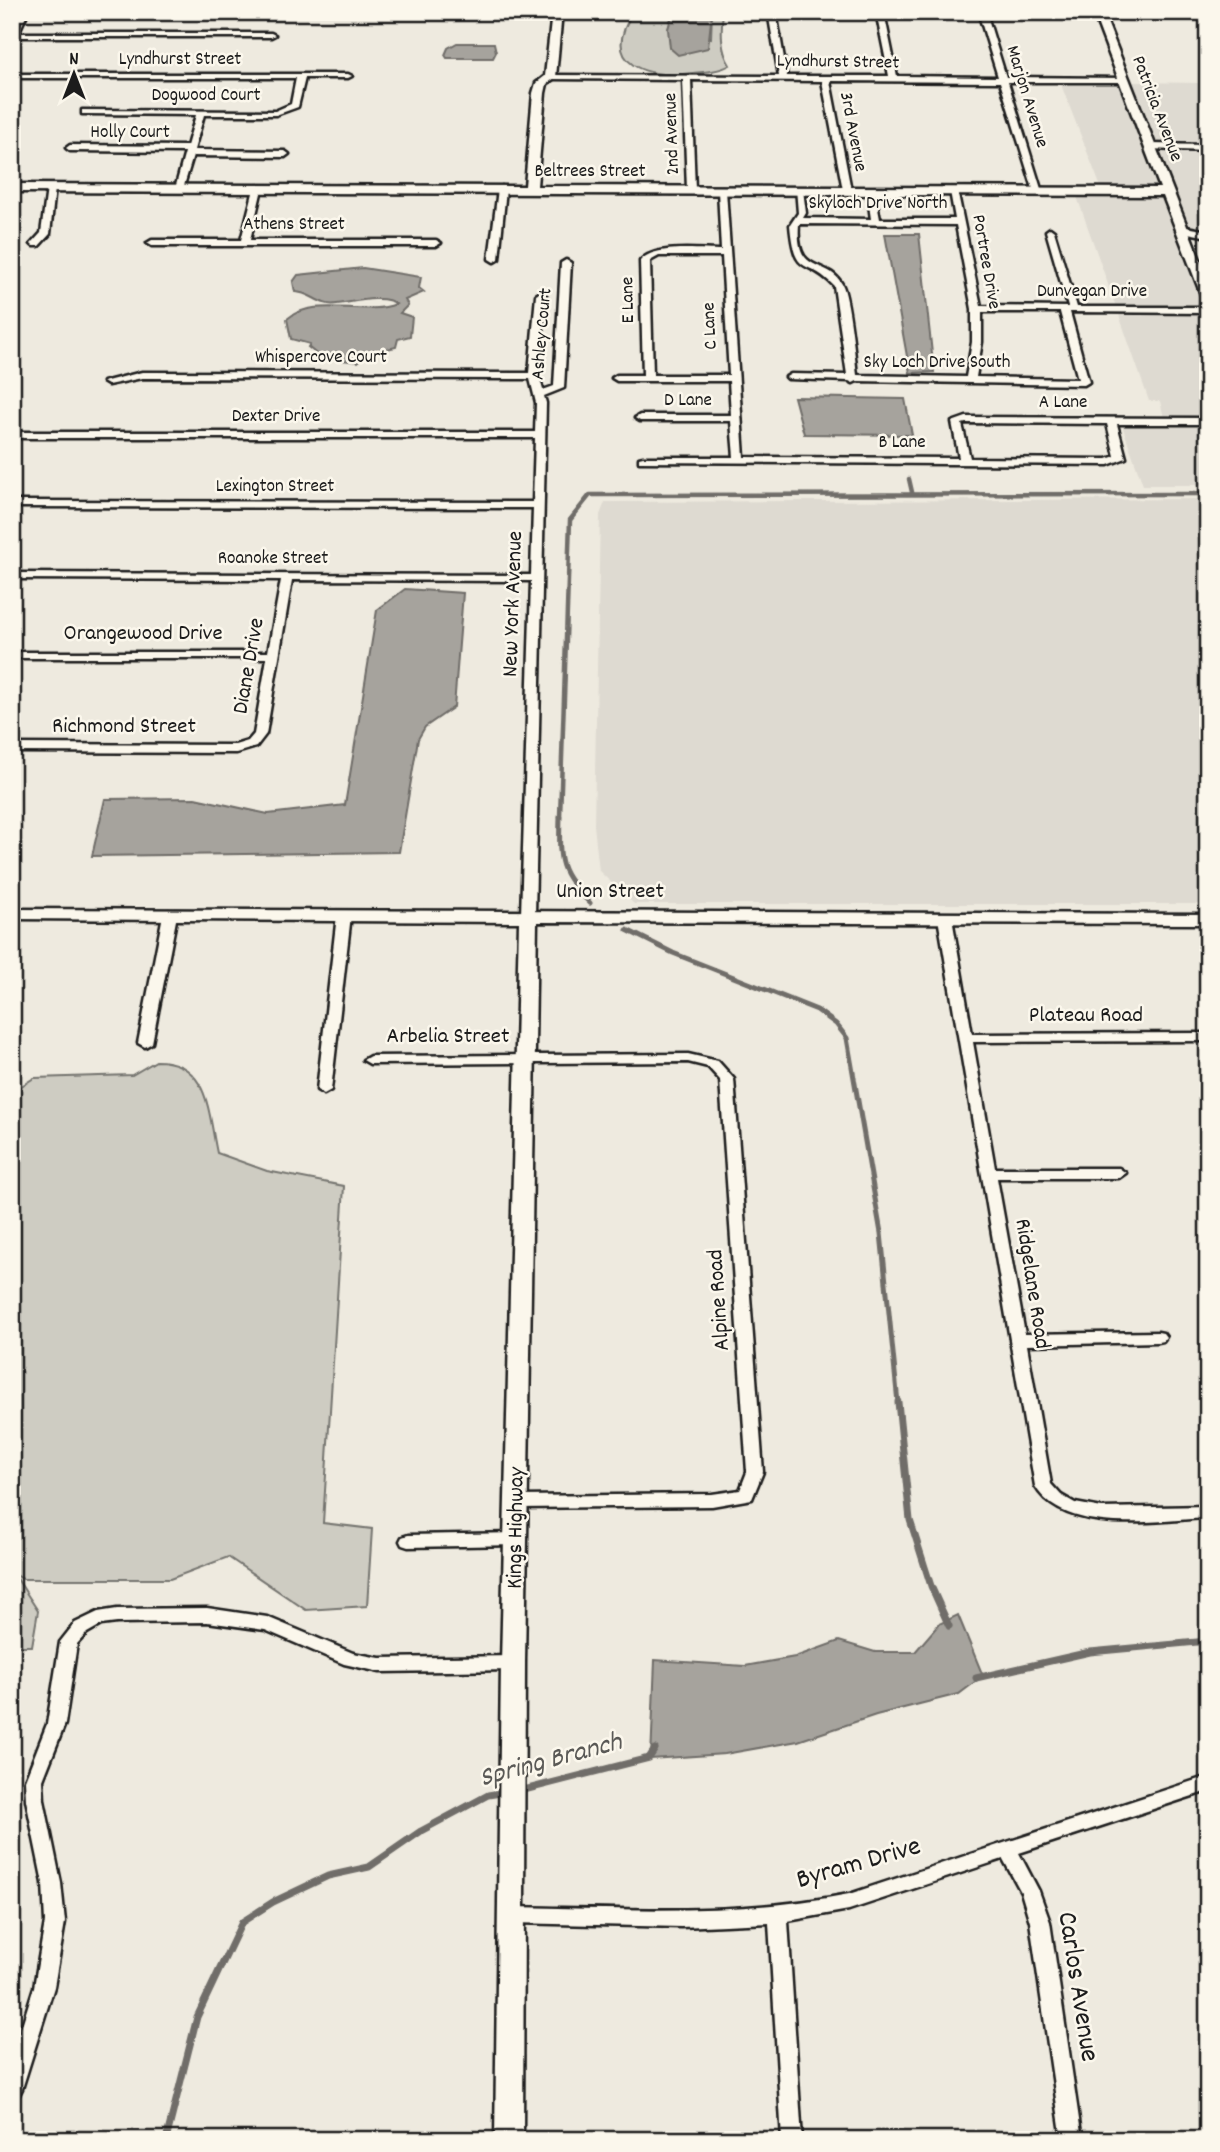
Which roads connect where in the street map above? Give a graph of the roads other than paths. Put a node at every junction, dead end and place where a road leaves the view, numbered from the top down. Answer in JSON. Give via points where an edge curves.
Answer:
{"nodes":[{"id":1,"x":23,"y":12,"type":"edge"},
{"id":2,"x":556,"y":12,"type":"edge"},
{"id":3,"x":772,"y":12,"type":"edge"},
{"id":4,"x":880,"y":12,"type":"edge"},
{"id":5,"x":982,"y":12,"type":"edge"},
{"id":6,"x":1098,"y":12,"type":"edge"},
{"id":7,"x":271,"y":35,"type":"dead end"},
{"id":8,"x":13,"y":36,"type":"edge"},
{"id":9,"x":12,"y":76,"type":"edge"},
{"id":10,"x":301,"y":76,"type":"junction"},
{"id":11,"x":348,"y":76,"type":"dead end"},
{"id":12,"x":550,"y":77,"type":"junction"},
{"id":13,"x":687,"y":77,"type":"junction"},
{"id":14,"x":783,"y":78,"type":"junction"},
{"id":15,"x":826,"y":79,"type":"junction"},
{"id":16,"x":894,"y":79,"type":"junction"},
{"id":17,"x":1004,"y":79,"type":"junction"},
{"id":18,"x":1125,"y":80,"type":"junction"},
{"id":19,"x":85,"y":112,"type":"dead end"},
{"id":20,"x":201,"y":112,"type":"junction"},
{"id":21,"x":1150,"y":147,"type":"junction"},
{"id":22,"x":70,"y":148,"type":"dead end"},
{"id":23,"x":1208,"y":148,"type":"edge"},
{"id":24,"x":190,"y":151,"type":"junction"},
{"id":25,"x":285,"y":154,"type":"dead end"},
{"id":26,"x":12,"y":188,"type":"edge"},
{"id":27,"x":51,"y":188,"type":"junction"},
{"id":28,"x":179,"y":189,"type":"junction"},
{"id":29,"x":258,"y":189,"type":"junction"},
{"id":30,"x":502,"y":189,"type":"junction"},
{"id":31,"x":531,"y":190,"type":"junction"},
{"id":32,"x":691,"y":190,"type":"junction"},
{"id":33,"x":722,"y":190,"type":"junction"},
{"id":34,"x":799,"y":190,"type":"junction"},
{"id":35,"x":847,"y":190,"type":"junction"},
{"id":36,"x":954,"y":191,"type":"junction"},
{"id":37,"x":1038,"y":192,"type":"junction"},
{"id":38,"x":1167,"y":192,"type":"junction"},
{"id":39,"x":872,"y":198,"type":"dead end"},
{"id":40,"x":797,"y":221,"type":"junction"},
{"id":41,"x":876,"y":221,"type":"junction"},
{"id":42,"x":959,"y":222,"type":"junction"},
{"id":43,"x":1181,"y":229,"type":"junction"},
{"id":44,"x":1050,"y":232,"type":"dead end"},
{"id":45,"x":1208,"y":234,"type":"edge"},
{"id":46,"x":152,"y":243,"type":"dead end"},
{"id":47,"x":245,"y":243,"type":"junction"},
{"id":48,"x":436,"y":243,"type":"dead end"},
{"id":49,"x":36,"y":244,"type":"dead end"},
{"id":50,"x":724,"y":253,"type":"junction"},
{"id":51,"x":494,"y":259,"type":"dead end"},
{"id":52,"x":566,"y":262,"type":"dead end"},
{"id":53,"x":541,"y":295,"type":"dead end"},
{"id":54,"x":1208,"y":297,"type":"edge"},
{"id":55,"x":977,"y":309,"type":"junction"},
{"id":56,"x":1068,"y":309,"type":"junction"},
{"id":57,"x":1208,"y":310,"type":"edge"},
{"id":58,"x":534,"y":376,"type":"junction"},
{"id":59,"x":791,"y":377,"type":"dead end"},
{"id":60,"x":617,"y":378,"type":"dead end"},
{"id":61,"x":648,"y":378,"type":"junction"},
{"id":62,"x":732,"y":378,"type":"junction"},
{"id":63,"x":853,"y":380,"type":"junction"},
{"id":64,"x":970,"y":381,"type":"junction"},
{"id":65,"x":108,"y":382,"type":"dead end"},
{"id":66,"x":539,"y":394,"type":"junction"},
{"id":67,"x":640,"y":418,"type":"dead end"},
{"id":68,"x":735,"y":418,"type":"junction"},
{"id":69,"x":1111,"y":421,"type":"junction"},
{"id":70,"x":1208,"y":421,"type":"edge"},
{"id":71,"x":12,"y":435,"type":"edge"},
{"id":72,"x":540,"y":435,"type":"junction"},
{"id":73,"x":643,"y":460,"type":"dead end"},
{"id":74,"x":739,"y":460,"type":"junction"},
{"id":75,"x":965,"y":461,"type":"junction"},
{"id":76,"x":12,"y":504,"type":"edge"},
{"id":77,"x":538,"y":505,"type":"junction"},
{"id":78,"x":12,"y":576,"type":"edge"},
{"id":79,"x":287,"y":577,"type":"junction"},
{"id":80,"x":534,"y":578,"type":"junction"},
{"id":81,"x":12,"y":655,"type":"edge"},
{"id":82,"x":274,"y":655,"type":"junction"},
{"id":83,"x":12,"y":748,"type":"edge"},
{"id":84,"x":236,"y":749,"type":"joint"},
{"id":85,"x":12,"y":914,"type":"edge"},
{"id":86,"x":170,"y":915,"type":"junction"},
{"id":87,"x":344,"y":915,"type":"junction"},
{"id":88,"x":528,"y":916,"type":"junction"},
{"id":89,"x":945,"y":918,"type":"junction"},
{"id":90,"x":1208,"y":919,"type":"edge"},
{"id":91,"x":1208,"y":1037,"type":"edge"},
{"id":92,"x":965,"y":1038,"type":"junction"},
{"id":93,"x":145,"y":1043,"type":"dead end"},
{"id":94,"x":370,"y":1060,"type":"dead end"},
{"id":95,"x":527,"y":1060,"type":"junction"},
{"id":96,"x":324,"y":1090,"type":"dead end"},
{"id":97,"x":990,"y":1173,"type":"junction"},
{"id":98,"x":1119,"y":1173,"type":"dead end"},
{"id":99,"x":1158,"y":1337,"type":"dead end"},
{"id":100,"x":1017,"y":1340,"type":"junction"},
{"id":101,"x":517,"y":1502,"type":"junction"},
{"id":102,"x":1208,"y":1513,"type":"edge"},
{"id":103,"x":517,"y":1539,"type":"junction"},
{"id":104,"x":408,"y":1541,"type":"dead end"},
{"id":105,"x":513,"y":1663,"type":"junction"},
{"id":106,"x":1208,"y":1783,"type":"edge"},
{"id":107,"x":1007,"y":1849,"type":"junction"},
{"id":108,"x":778,"y":1914,"type":"junction"},
{"id":109,"x":512,"y":1915,"type":"junction"},
{"id":110,"x":12,"y":2089,"type":"edge"},
{"id":111,"x":509,"y":2140,"type":"edge"},
{"id":112,"x":792,"y":2140,"type":"edge"},
{"id":113,"x":1072,"y":2140,"type":"edge"}],
"edges":[{"from":1,"to":8,"type":"street"},
{"from":2,"to":12,"type":"street"},
{"from":3,"to":14,"type":"street"},
{"from":4,"to":16,"type":"street"},
{"from":5,"to":17,"type":"street","name":"Marjon Avenue"},
{"from":6,"to":18,"type":"street","name":"Patricia Avenue"},
{"from":7,"to":8,"type":"street"},
{"from":9,"to":10,"type":"street","name":"Lyndhurst Street"},
{"from":10,"to":11,"type":"street","name":"Lyndhurst Street"},
{"from":10,"to":20,"type":"street","name":"Dogwood Court","via":[[291,108],[276,113]]},
{"from":12,"to":13,"type":"street","name":"Lyndhurst Street"},
{"from":12,"to":31,"type":"street","via":[[539,93]]},
{"from":13,"to":14,"type":"street","name":"Lyndhurst Street"},
{"from":13,"to":32,"type":"street","name":"2nd Avenue"},
{"from":14,"to":15,"type":"street","name":"Lyndhurst Street"},
{"from":15,"to":16,"type":"street","name":"Lyndhurst Street"},
{"from":15,"to":35,"type":"street","name":"3rd Avenue"},
{"from":16,"to":17,"type":"street","name":"Lyndhurst Street"},
{"from":17,"to":18,"type":"street","name":"Lyndhurst Street"},
{"from":17,"to":37,"type":"street","name":"Marjon Avenue"},
{"from":18,"to":21,"type":"street","name":"Patricia Avenue"},
{"from":19,"to":20,"type":"street","name":"Dogwood Court"},
{"from":20,"to":24,"type":"street"},
{"from":21,"to":23,"type":"street"},
{"from":21,"to":38,"type":"street","name":"Patricia Avenue"},
{"from":22,"to":24,"type":"street","name":"Holly Court"},
{"from":24,"to":25,"type":"street","name":"Holly Court"},
{"from":24,"to":28,"type":"street"},
{"from":26,"to":27,"type":"street","name":"Beltrees Street"},
{"from":27,"to":28,"type":"street","name":"Beltrees Street"},
{"from":27,"to":49,"type":"street","via":[[45,234]]},
{"from":28,"to":29,"type":"street","name":"Beltrees Street"},
{"from":29,"to":30,"type":"street","name":"Beltrees Street"},
{"from":29,"to":47,"type":"street"},
{"from":30,"to":31,"type":"street","name":"Beltrees Street"},
{"from":30,"to":51,"type":"street"},
{"from":31,"to":32,"type":"street","name":"Beltrees Street"},
{"from":32,"to":33,"type":"street","name":"Beltrees Street"},
{"from":33,"to":34,"type":"street","name":"Beltrees Street"},
{"from":33,"to":50,"type":"street","name":"C Lane"},
{"from":34,"to":35,"type":"street","name":"Beltrees Street"},
{"from":34,"to":40,"type":"street","via":[[802,214]]},
{"from":35,"to":36,"type":"street","name":"Beltrees Street"},
{"from":36,"to":37,"type":"street","name":"Beltrees Street"},
{"from":36,"to":42,"type":"street","name":"Portree Drive"},
{"from":37,"to":38,"type":"street","name":"Beltrees Street"},
{"from":38,"to":43,"type":"street","name":"Patricia Avenue"},
{"from":39,"to":41,"type":"street"},
{"from":40,"to":41,"type":"street","name":"Skyloch Drive North"},
{"from":40,"to":63,"type":"street","via":[[800,258],[839,286]]},
{"from":41,"to":42,"type":"street","name":"Skyloch Drive North"},
{"from":42,"to":55,"type":"street","name":"Portree Drive"},
{"from":43,"to":45,"type":"street"},
{"from":43,"to":54,"type":"street","name":"Patricia Avenue"},
{"from":44,"to":56,"type":"street"},
{"from":46,"to":47,"type":"street","name":"Athens Street"},
{"from":47,"to":48,"type":"street","name":"Athens Street"},
{"from":50,"to":61,"type":"street","name":"E Lane","via":[[658,253],[645,261]]},
{"from":50,"to":62,"type":"street","name":"C Lane"},
{"from":52,"to":66,"type":"street","name":"Ashley Court","via":[[559,388]]},
{"from":53,"to":58,"type":"street","name":"New York Avenue"},
{"from":55,"to":56,"type":"street","name":"Dunvegan Drive"},
{"from":55,"to":64,"type":"street","name":"Portree Drive"},
{"from":56,"to":57,"type":"street","name":"Dunvegan Drive"},
{"from":56,"to":64,"type":"street","name":"Sky Loch Drive South","via":[[1084,382]]},
{"from":58,"to":65,"type":"street","name":"Whispercove Court","via":[[142,375]]},
{"from":58,"to":66,"type":"street","name":"New York Avenue"},
{"from":59,"to":63,"type":"street","name":"Sky Loch Drive South"},
{"from":60,"to":61,"type":"street"},
{"from":61,"to":62,"type":"street"},
{"from":62,"to":68,"type":"street","name":"C Lane"},
{"from":63,"to":64,"type":"street","name":"Sky Loch Drive South"},
{"from":66,"to":72,"type":"street","name":"New York Avenue"},
{"from":67,"to":68,"type":"street","name":"D Lane"},
{"from":68,"to":74,"type":"street","name":"C Lane"},
{"from":69,"to":70,"type":"street","name":"A Lane"},
{"from":69,"to":75,"type":"street","name":"A Lane","via":[[957,422]]},
{"from":69,"to":75,"type":"street","name":"B Lane","via":[[1121,452],[1116,461]]},
{"from":71,"to":72,"type":"street","name":"Dexter Drive"},
{"from":72,"to":77,"type":"street","name":"New York Avenue"},
{"from":73,"to":74,"type":"street","name":"B Lane"},
{"from":74,"to":75,"type":"street","name":"B Lane"},
{"from":76,"to":77,"type":"street","name":"Lexington Street"},
{"from":77,"to":80,"type":"street","name":"New York Avenue"},
{"from":78,"to":79,"type":"street","name":"Roanoke Street"},
{"from":79,"to":80,"type":"street","name":"Roanoke Street"},
{"from":79,"to":82,"type":"street","name":"Diane Drive"},
{"from":80,"to":88,"type":"street","name":"New York Avenue"},
{"from":81,"to":82,"type":"street","name":"Orangewood Drive"},
{"from":82,"to":84,"type":"street","name":"Diane Drive","via":[[260,734],[252,744]]},
{"from":83,"to":84,"type":"street","name":"Richmond Street"},
{"from":85,"to":86,"type":"street","name":"Union Street"},
{"from":86,"to":87,"type":"street","name":"Union Street"},
{"from":86,"to":93,"type":"street"},
{"from":87,"to":88,"type":"street","name":"Union Street"},
{"from":87,"to":96,"type":"street"},
{"from":88,"to":89,"type":"street","name":"Union Street"},
{"from":88,"to":95,"type":"street","name":"Kings Highway"},
{"from":89,"to":90,"type":"street","name":"Union Street"},
{"from":89,"to":92,"type":"street","name":"Ridgelane Road"},
{"from":91,"to":92,"type":"street","name":"Plateau Road"},
{"from":92,"to":97,"type":"street","name":"Ridgelane Road"},
{"from":94,"to":95,"type":"street","name":"Arbelia Street"},
{"from":95,"to":101,"type":"street","name":"Kings Highway"},
{"from":95,"to":101,"type":"street","name":"Alpine Road","via":[[688,1058],[722,1070],[727,1079],[755,1472],[746,1495],[712,1500]]},
{"from":97,"to":98,"type":"street"},
{"from":97,"to":100,"type":"street","name":"Ridgelane Road"},
{"from":99,"to":100,"type":"street"},
{"from":100,"to":102,"type":"street","name":"Ridgelane Road","via":[[1039,1472],[1055,1500],[1093,1513]]},
{"from":101,"to":103,"type":"street","name":"Kings Highway"},
{"from":103,"to":104,"type":"street"},
{"from":103,"to":105,"type":"street","name":"Kings Highway"},
{"from":105,"to":109,"type":"street","name":"Kings Highway"},
{"from":105,"to":110,"type":"street","via":[[380,1665],[350,1658],[267,1624],[207,1615],[117,1616],[81,1628],[69,1642],[56,1724],[34,1780],[55,1922],[44,1987]]},
{"from":106,"to":107,"type":"street","name":"Byram Drive"},
{"from":107,"to":108,"type":"street","name":"Byram Drive","via":[[849,1902]]},
{"from":107,"to":113,"type":"street","name":"Carlos Avenue","via":[[1030,1891],[1040,1922]]},
{"from":108,"to":109,"type":"street","name":"Byram Drive"},
{"from":108,"to":112,"type":"street"},
{"from":109,"to":111,"type":"street","name":"Kings Highway"}]}
